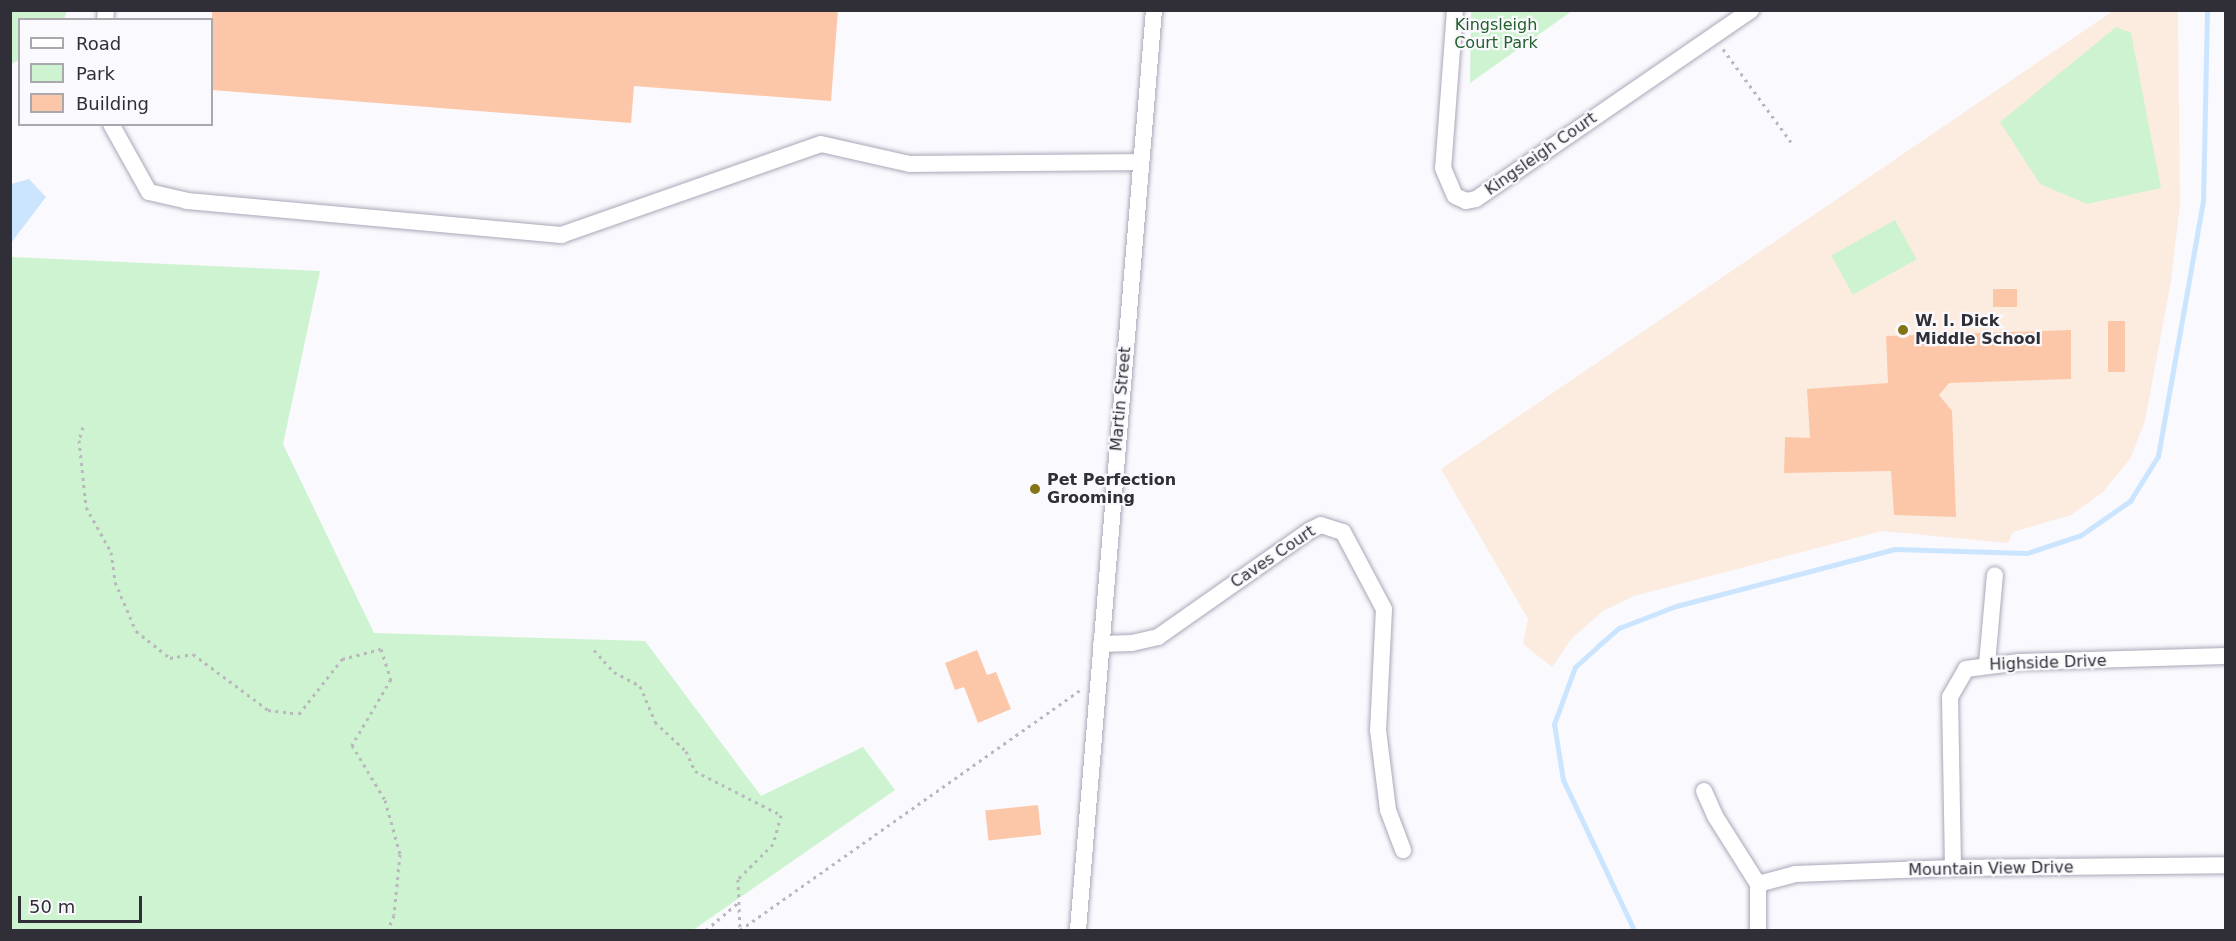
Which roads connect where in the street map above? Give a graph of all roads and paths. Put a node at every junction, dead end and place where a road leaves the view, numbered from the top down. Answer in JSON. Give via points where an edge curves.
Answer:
{"nodes":[{"id":1,"x":1154,"y":10,"type":"edge"},
{"id":2,"x":1455,"y":10,"type":"edge"},
{"id":3,"x":1750,"y":10,"type":"edge"},
{"id":4,"x":1714,"y":35,"type":"junction"},
{"id":5,"x":112,"y":126,"type":"edge"},
{"id":6,"x":1791,"y":142,"type":"dead end"},
{"id":7,"x":1141,"y":162,"type":"junction"},
{"id":8,"x":83,"y":427,"type":"dead end"},
{"id":9,"x":1995,"y":575,"type":"dead end"},
{"id":10,"x":1101,"y":644,"type":"junction"},
{"id":11,"x":594,"y":650,"type":"dead end"},
{"id":12,"x":2226,"y":656,"type":"edge"},
{"id":13,"x":1987,"y":664,"type":"junction"},
{"id":14,"x":1099,"y":677,"type":"junction"},
{"id":15,"x":1704,"y":791,"type":"dead end"},
{"id":16,"x":1403,"y":850,"type":"dead end"},
{"id":17,"x":2226,"y":865,"type":"edge"},
{"id":18,"x":1953,"y":868,"type":"junction"},
{"id":19,"x":1758,"y":884,"type":"junction"},
{"id":20,"x":739,"y":902,"type":"junction"},
{"id":21,"x":388,"y":930,"type":"edge"},
{"id":22,"x":706,"y":930,"type":"edge"},
{"id":23,"x":740,"y":930,"type":"edge"},
{"id":24,"x":1078,"y":930,"type":"edge"},
{"id":25,"x":1758,"y":930,"type":"edge"}],
"edges":[{"from":1,"to":7,"type":"street","name":"Martin Street"},
{"from":2,"to":4,"type":"street","name":"Kingsleigh Court","via":[[1443,168],[1455,195],[1466,201],[1476,199]]},
{"from":3,"to":4,"type":"street","name":"Kingsleigh Court"},
{"from":4,"to":6,"type":"path"},
{"from":5,"to":7,"type":"street","via":[[149,192],[187,201],[561,235],[821,144],[910,164]]},
{"from":7,"to":10,"type":"street","name":"Martin Street"},
{"from":8,"to":21,"type":"path","via":[[79,440],[86,507],[111,552],[115,582],[136,631],[170,658],[193,654],[240,685],[268,710],[299,714],[342,659],[381,649],[391,680],[352,745],[386,800],[400,854],[394,915]]},
{"from":9,"to":13,"type":"street"},
{"from":10,"to":14,"type":"street","name":"Martin Street"},
{"from":10,"to":16,"type":"street","name":"Caves Court","via":[[1132,644],[1158,637],[1309,531],[1321,525],[1343,532],[1384,609],[1377,730],[1388,810]]},
{"from":11,"to":20,"type":"path","via":[[614,672],[640,686],[656,722],[686,751],[695,771],[781,815],[773,844],[738,879]]},
{"from":12,"to":13,"type":"street","name":"Highside Drive"},
{"from":13,"to":18,"type":"street","name":"Highside Drive","via":[[1966,669],[1950,697]]},
{"from":14,"to":23,"type":"path"},
{"from":14,"to":24,"type":"street","name":"Martin Street"},
{"from":15,"to":19,"type":"street","via":[[1720,826]]},
{"from":17,"to":18,"type":"street","name":"Mountain View Drive"},
{"from":18,"to":19,"type":"street","name":"Mountain View Drive","via":[[1795,874]]},
{"from":19,"to":25,"type":"street"},
{"from":20,"to":22,"type":"path"},
{"from":20,"to":23,"type":"path"}]}
